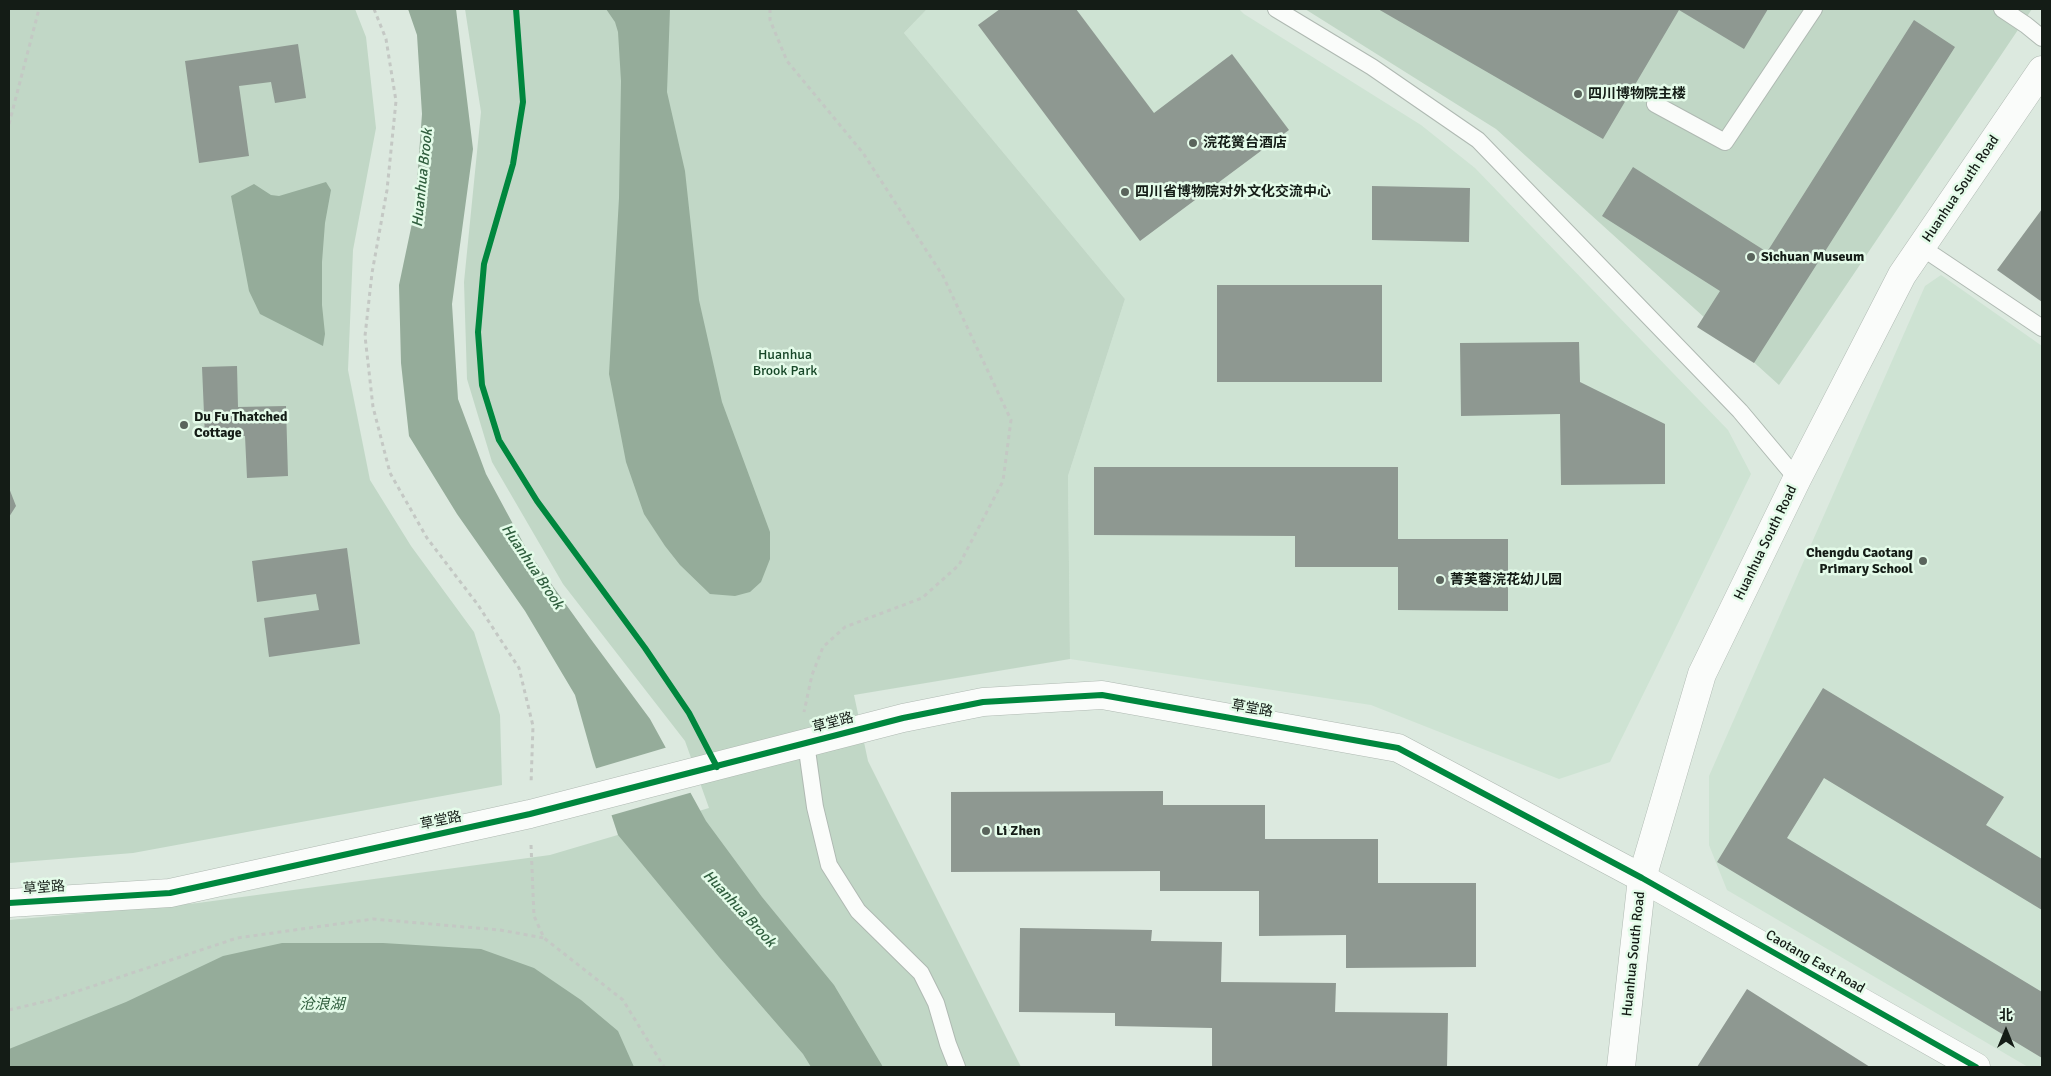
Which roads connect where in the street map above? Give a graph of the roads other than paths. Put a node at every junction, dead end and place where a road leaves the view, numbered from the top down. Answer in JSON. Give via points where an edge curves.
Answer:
{"nodes":[{"id":1,"x":1276,"y":9,"type":"edge"},
{"id":2,"x":1814,"y":9,"type":"edge"},
{"id":3,"x":2002,"y":9,"type":"edge"},
{"id":4,"x":2042,"y":38,"type":"edge"},
{"id":5,"x":2042,"y":70,"type":"edge"},
{"id":6,"x":1654,"y":104,"type":"dead end"},
{"id":7,"x":1921,"y":247,"type":"junction"},
{"id":8,"x":2042,"y":328,"type":"edge"},
{"id":9,"x":1797,"y":479,"type":"junction"},
{"id":10,"x":806,"y":743,"type":"junction"},
{"id":11,"x":1642,"y":878,"type":"junction"},
{"id":12,"x":9,"y":903,"type":"edge"},
{"id":13,"x":957,"y":1067,"type":"edge"},
{"id":14,"x":1622,"y":1067,"type":"edge"},
{"id":15,"x":1976,"y":1067,"type":"edge"}],
"edges":[{"from":1,"to":9,"type":"lane","via":[[1372,67],[1478,140],[1740,411]]},
{"from":2,"to":6,"type":"lane","via":[[1725,142]]},
{"from":3,"to":4,"type":"lane"},
{"from":5,"to":7,"type":"street","name":"Huanhua South Road"},
{"from":7,"to":8,"type":"lane"},
{"from":7,"to":9,"type":"street","name":"Huanhua South Road","via":[[1902,275]]},
{"from":9,"to":11,"type":"street","name":"Huanhua South Road","via":[[1702,674]]},
{"from":10,"to":11,"type":"street","name":"草堂路","via":[[983,702],[1102,695],[1398,748]]},
{"from":10,"to":12,"type":"street","name":"草堂路","via":[[530,814],[170,893]]},
{"from":10,"to":13,"type":"lane","via":[[815,808],[829,865],[858,911],[921,972],[936,1003]]},
{"from":11,"to":14,"type":"street","name":"Huanhua South Road"},
{"from":11,"to":15,"type":"street","name":"Caotang East Road"}]}
